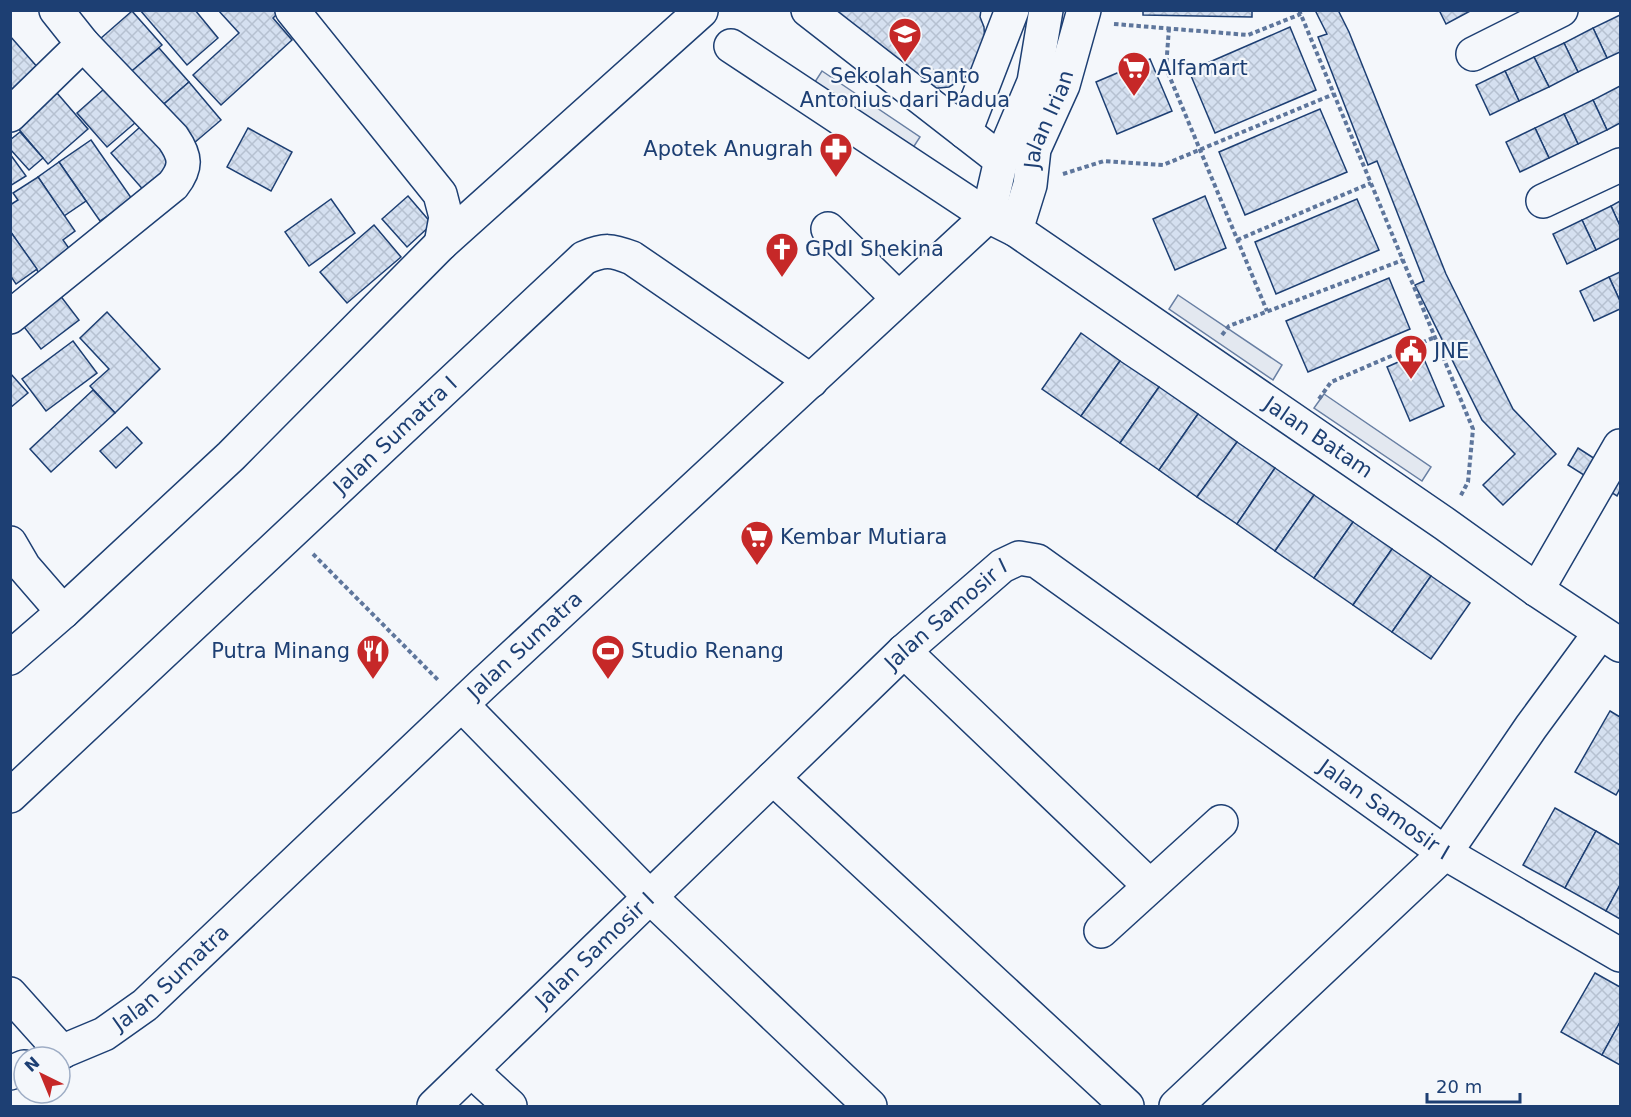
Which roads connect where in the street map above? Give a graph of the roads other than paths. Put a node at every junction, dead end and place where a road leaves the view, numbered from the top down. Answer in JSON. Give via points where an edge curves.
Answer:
{"nodes":[{"id":1,"x":56,"y":10,"type":"edge"},
{"id":2,"x":292,"y":10,"type":"edge"},
{"id":3,"x":808,"y":10,"type":"edge"},
{"id":4,"x":1012,"y":10,"type":"edge"},
{"id":5,"x":1046,"y":10,"type":"edge"},
{"id":6,"x":1561,"y":10,"type":"edge"},
{"id":7,"x":701,"y":11,"type":"edge"},
{"id":8,"x":1083,"y":17,"type":"edge"},
{"id":9,"x":83,"y":44,"type":"junction"},
{"id":10,"x":731,"y":46,"type":"dead end"},
{"id":11,"x":1473,"y":54,"type":"dead end"},
{"id":12,"x":10,"y":115,"type":"edge"},
{"id":13,"x":965,"y":132,"type":"junction"},
{"id":14,"x":1001,"y":160,"type":"junction"},
{"id":15,"x":1620,"y":165,"type":"edge"},
{"id":16,"x":1543,"y":201,"type":"dead end"},
{"id":17,"x":1002,"y":223,"type":"junction"},
{"id":18,"x":828,"y":229,"type":"dead end"},
{"id":19,"x":441,"y":244,"type":"junction"},
{"id":20,"x":898,"y":298,"type":"junction"},
{"id":21,"x":10,"y":316,"type":"edge"},
{"id":22,"x":811,"y":381,"type":"junction"},
{"id":23,"x":1620,"y":446,"type":"edge"},
{"id":24,"x":10,"y":543,"type":"edge"},
{"id":25,"x":1537,"y":590,"type":"junction"},
{"id":26,"x":63,"y":612,"type":"junction"},
{"id":27,"x":1610,"y":639,"type":"edge"},
{"id":28,"x":904,"y":651,"type":"junction"},
{"id":29,"x":10,"y":658,"type":"edge"},
{"id":30,"x":462,"y":705,"type":"junction"},
{"id":31,"x":773,"y":778,"type":"junction"},
{"id":32,"x":10,"y":796,"type":"edge"},
{"id":33,"x":1221,"y":822,"type":"dead end"},
{"id":34,"x":1445,"y":853,"type":"junction"},
{"id":35,"x":1150,"y":886,"type":"junction"},
{"id":36,"x":650,"y":897,"type":"junction"},
{"id":37,"x":1101,"y":931,"type":"dead end"},
{"id":38,"x":1620,"y":955,"type":"edge"},
{"id":39,"x":10,"y":993,"type":"edge"},
{"id":40,"x":49,"y":1045,"type":"edge"},
{"id":41,"x":72,"y":1047,"type":"edge"},
{"id":42,"x":472,"y":1071,"type":"junction"},
{"id":43,"x":434,"y":1107,"type":"edge"},
{"id":44,"x":510,"y":1107,"type":"edge"},
{"id":45,"x":870,"y":1107,"type":"edge"},
{"id":46,"x":1127,"y":1107,"type":"edge"},
{"id":47,"x":1176,"y":1107,"type":"edge"}],
"edges":[{"from":1,"to":9,"type":"street"},
{"from":2,"to":19,"type":"street","via":[[440,194],[446,218]]},
{"from":3,"to":13,"type":"street"},
{"from":4,"to":13,"type":"street"},
{"from":5,"to":14,"type":"street","name":"Jalan Irian","via":[[1034,82]]},
{"from":6,"to":11,"type":"street"},
{"from":7,"to":19,"type":"street"},
{"from":8,"to":17,"type":"street","name":"Jalan Irian","via":[[1063,85],[1034,150],[1030,185]]},
{"from":9,"to":12,"type":"street"},
{"from":9,"to":21,"type":"street","via":[[173,138],[183,159],[182,173],[173,185]]},
{"from":10,"to":17,"type":"street","name":"Jalan Batam"},
{"from":13,"to":14,"type":"street"},
{"from":14,"to":17,"type":"street","name":"Jalan Irian"},
{"from":15,"to":16,"type":"street"},
{"from":17,"to":20,"type":"street","name":"Jalan Sumatra"},
{"from":17,"to":25,"type":"street","name":"Jalan Batam"},
{"from":18,"to":20,"type":"street"},
{"from":19,"to":26,"type":"street","via":[[231,456]]},
{"from":20,"to":22,"type":"street","name":"Jalan Sumatra"},
{"from":22,"to":30,"type":"street","name":"Jalan Sumatra"},
{"from":22,"to":32,"type":"street","name":"Jalan Sumatra I","via":[[632,258],[612,250],[584,258]]},
{"from":23,"to":25,"type":"street"},
{"from":24,"to":26,"type":"street","via":[[24,567]]},
{"from":25,"to":27,"type":"street","name":"Jalan Batam"},
{"from":26,"to":29,"type":"street"},
{"from":27,"to":34,"type":"street","via":[[1531,727]]},
{"from":28,"to":31,"type":"street","name":"Jalan Samosir I"},
{"from":28,"to":34,"type":"street","name":"Jalan Samosir I","via":[[1002,566],[1019,558],[1038,561]]},
{"from":28,"to":35,"type":"street"},
{"from":30,"to":36,"type":"street"},
{"from":30,"to":41,"type":"street","name":"Jalan Sumatra","via":[[145,1005],[104,1034]]},
{"from":31,"to":36,"type":"street","name":"Jalan Samosir I"},
{"from":31,"to":46,"type":"street"},
{"from":33,"to":35,"type":"street"},
{"from":34,"to":38,"type":"street","name":"Jalan Samosir I"},
{"from":34,"to":47,"type":"street"},
{"from":35,"to":37,"type":"street"},
{"from":36,"to":42,"type":"street","name":"Jalan Samosir I"},
{"from":36,"to":45,"type":"street"},
{"from":39,"to":40,"type":"street"},
{"from":42,"to":43,"type":"street","name":"Jalan Samosir I"},
{"from":42,"to":44,"type":"street"}]}
